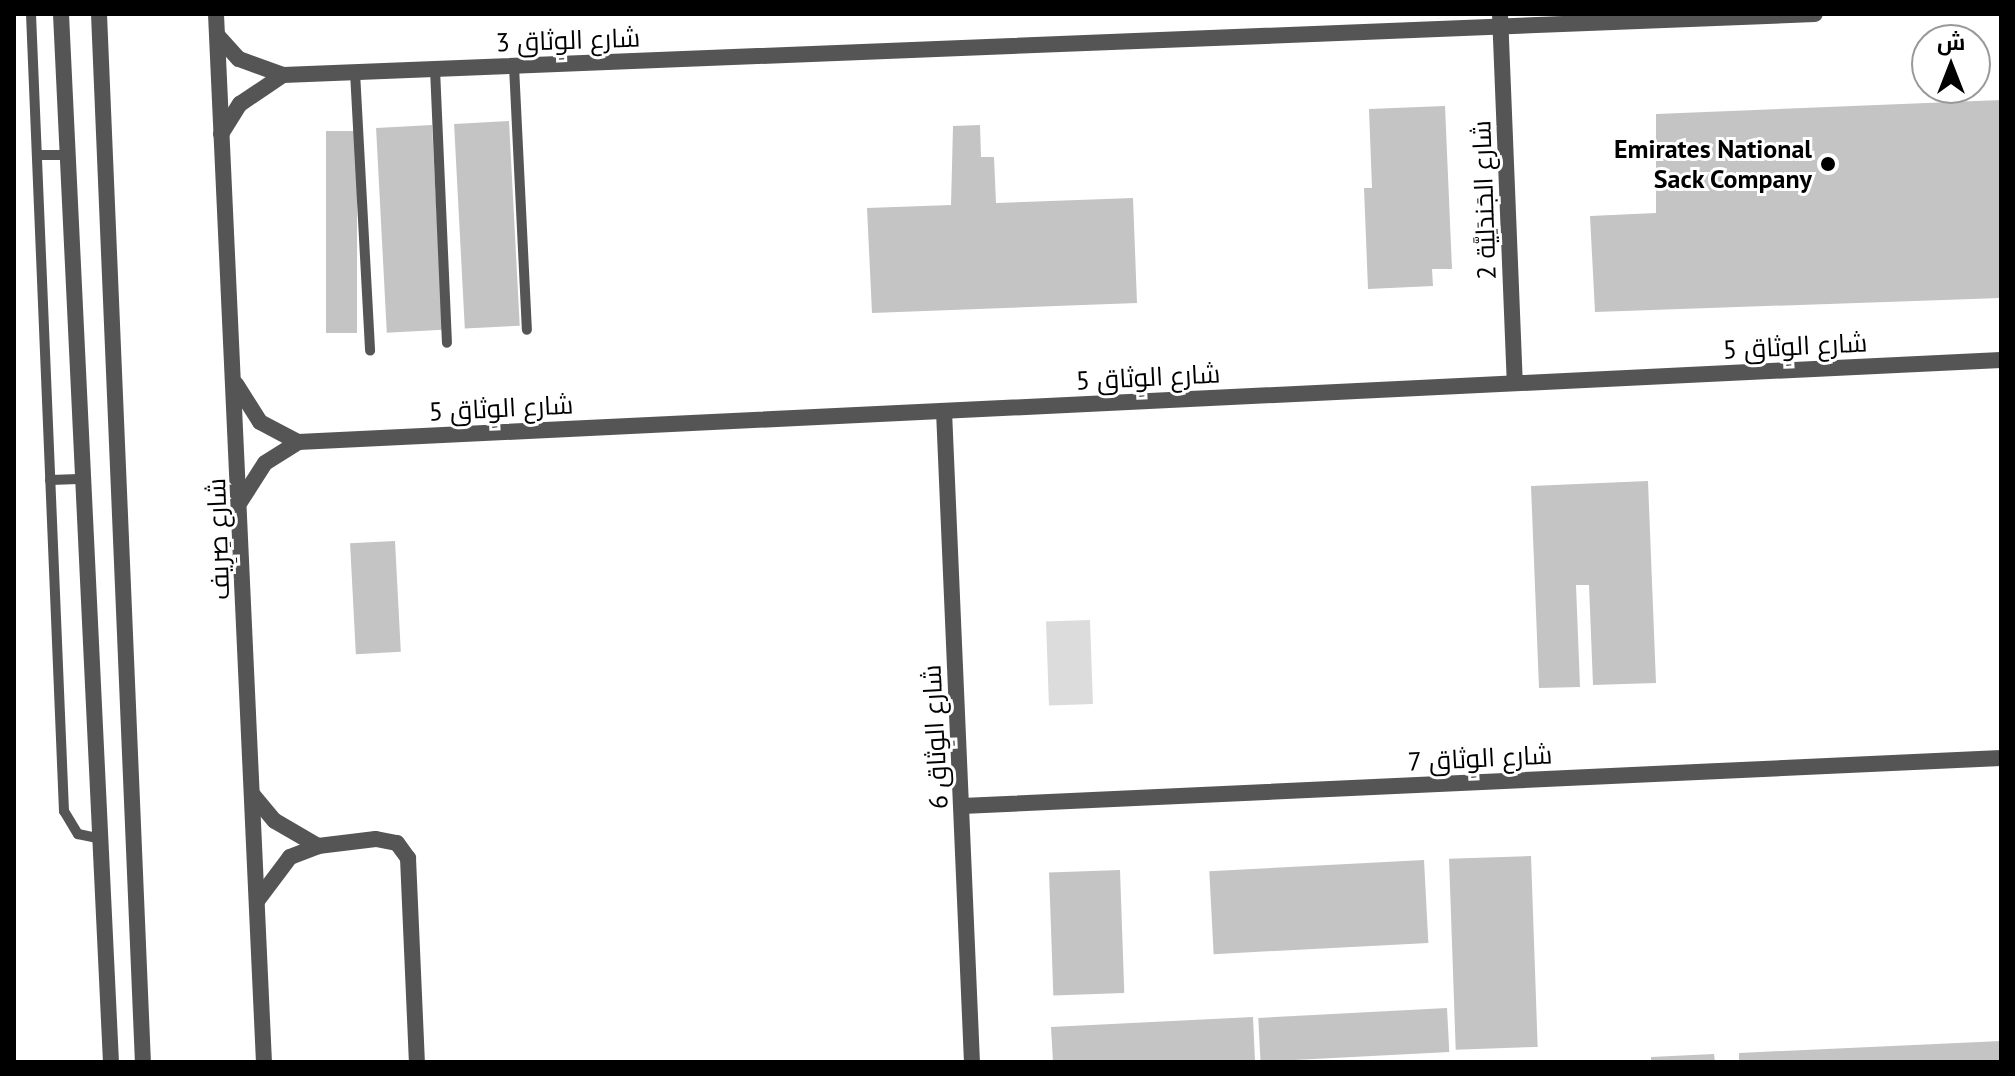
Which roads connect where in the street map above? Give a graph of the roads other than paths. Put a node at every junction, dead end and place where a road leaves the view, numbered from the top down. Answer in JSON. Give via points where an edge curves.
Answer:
{"nodes":[{"id":1,"x":31,"y":14,"type":"edge"},
{"id":2,"x":61,"y":14,"type":"edge"},
{"id":3,"x":99,"y":14,"type":"edge"},
{"id":4,"x":216,"y":14,"type":"edge"},
{"id":5,"x":1815,"y":14,"type":"edge"},
{"id":6,"x":1501,"y":21,"type":"edge"},
{"id":7,"x":218,"y":36,"type":"junction"},
{"id":8,"x":514,"y":66,"type":"junction"},
{"id":9,"x":435,"y":69,"type":"junction"},
{"id":10,"x":355,"y":72,"type":"junction"},
{"id":11,"x":283,"y":75,"type":"junction"},
{"id":12,"x":221,"y":134,"type":"junction"},
{"id":13,"x":38,"y":155,"type":"junction"},
{"id":14,"x":70,"y":155,"type":"junction"},
{"id":15,"x":527,"y":330,"type":"dead end"},
{"id":16,"x":447,"y":343,"type":"dead end"},
{"id":17,"x":370,"y":351,"type":"dead end"},
{"id":18,"x":2001,"y":360,"type":"edge"},
{"id":19,"x":1515,"y":383,"type":"junction"},
{"id":20,"x":236,"y":384,"type":"junction"},
{"id":21,"x":944,"y":411,"type":"junction"},
{"id":22,"x":298,"y":442,"type":"junction"},
{"id":23,"x":86,"y":479,"type":"junction"},
{"id":24,"x":50,"y":480,"type":"junction"},
{"id":25,"x":240,"y":502,"type":"junction"},
{"id":26,"x":2001,"y":758,"type":"edge"},
{"id":27,"x":252,"y":794,"type":"junction"},
{"id":28,"x":962,"y":806,"type":"junction"},
{"id":29,"x":104,"y":839,"type":"junction"},
{"id":30,"x":318,"y":846,"type":"junction"},
{"id":31,"x":257,"y":901,"type":"junction"},
{"id":32,"x":111,"y":1062,"type":"edge"},
{"id":33,"x":143,"y":1062,"type":"edge"},
{"id":34,"x":264,"y":1062,"type":"edge"},
{"id":35,"x":417,"y":1062,"type":"edge"},
{"id":36,"x":972,"y":1062,"type":"edge"}],
"edges":[{"from":1,"to":13,"type":"lane"},
{"from":2,"to":14,"type":"street"},
{"from":3,"to":33,"type":"street"},
{"from":4,"to":7,"type":"street","name":"شارع صِرِيف"},
{"from":5,"to":6,"type":"street","name":"شارع الوِثاق 3"},
{"from":6,"to":8,"type":"street","name":"شارع الوِثاق 3"},
{"from":6,"to":19,"type":"street","name":"شارع الجَندَلِيَّة 2"},
{"from":7,"to":11,"type":"street","name":"شارع الوِثاق 3","via":[[239,59]]},
{"from":7,"to":12,"type":"street","name":"شارع صِرِيف"},
{"from":8,"to":9,"type":"street","name":"شارع الوِثاق 3"},
{"from":8,"to":15,"type":"lane"},
{"from":9,"to":10,"type":"street","name":"شارع الوِثاق 3"},
{"from":9,"to":16,"type":"lane"},
{"from":10,"to":11,"type":"street","name":"شارع الوِثاق 3"},
{"from":10,"to":17,"type":"lane"},
{"from":11,"to":12,"type":"street","via":[[240,104]]},
{"from":12,"to":20,"type":"street","name":"شارع صِرِيف"},
{"from":13,"to":14,"type":"lane"},
{"from":13,"to":24,"type":"lane"},
{"from":14,"to":23,"type":"street"},
{"from":18,"to":19,"type":"street","name":"شارع الوِثاق 5"},
{"from":19,"to":21,"type":"street","name":"شارع الوِثاق 5"},
{"from":20,"to":22,"type":"street","via":[[260,422]]},
{"from":20,"to":25,"type":"street","name":"شارع صِرِيف"},
{"from":21,"to":22,"type":"street","name":"شارع الوِثاق 5"},
{"from":21,"to":28,"type":"street","name":"شارع الوِثاق 6"},
{"from":22,"to":25,"type":"street","via":[[265,463]]},
{"from":23,"to":24,"type":"lane"},
{"from":23,"to":29,"type":"street"},
{"from":24,"to":29,"type":"lane","via":[[64,811],[78,834]]},
{"from":25,"to":27,"type":"street","name":"شارع صِرِيف"},
{"from":26,"to":28,"type":"street","name":"شارع الوِثاق 7"},
{"from":27,"to":30,"type":"street","via":[[275,821]]},
{"from":27,"to":31,"type":"street","name":"شارع صِرِيف"},
{"from":28,"to":36,"type":"street","name":"شارع الوِثاق 6"},
{"from":29,"to":32,"type":"street"},
{"from":30,"to":31,"type":"street","via":[[290,857]]},
{"from":30,"to":35,"type":"street","via":[[376,839],[397,843],[408,858]]},
{"from":31,"to":34,"type":"street","name":"شارع صِرِيف"}]}
